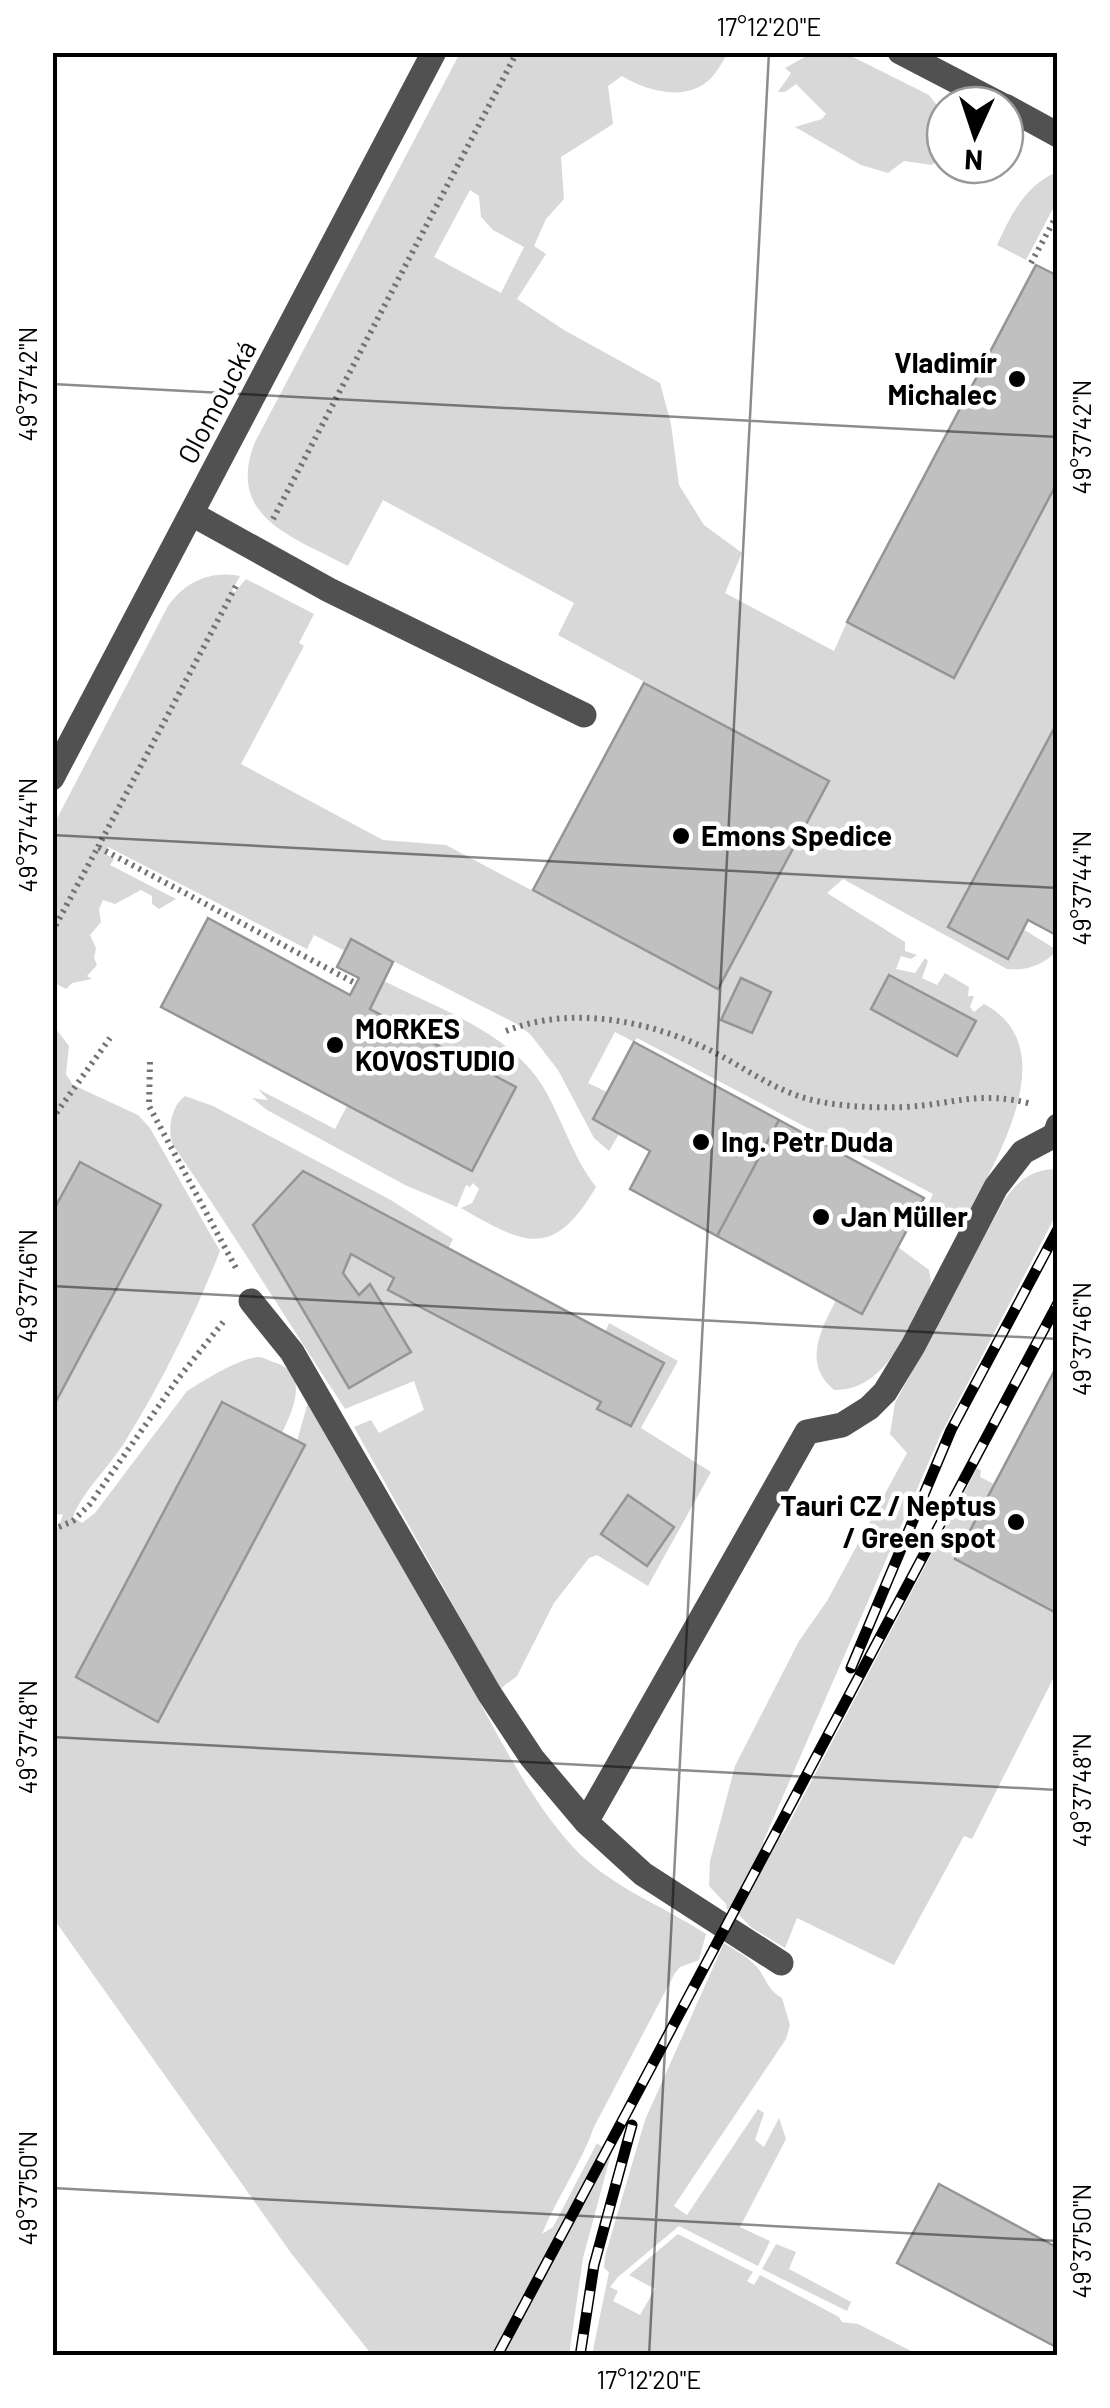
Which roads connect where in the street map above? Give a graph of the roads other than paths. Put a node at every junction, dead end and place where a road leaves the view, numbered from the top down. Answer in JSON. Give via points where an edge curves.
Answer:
{"nodes":[{"id":1,"x":434,"y":52,"type":"edge"},
{"id":2,"x":900,"y":52,"type":"edge"},
{"id":3,"x":964,"y":85,"type":"edge"},
{"id":4,"x":1025,"y":117,"type":"edge"},
{"id":5,"x":1058,"y":135,"type":"edge"},
{"id":6,"x":192,"y":514,"type":"junction"},
{"id":7,"x":584,"y":715,"type":"dead end"},
{"id":8,"x":52,"y":778,"type":"edge"},
{"id":9,"x":1053,"y":1126,"type":"edge"},
{"id":10,"x":251,"y":1301,"type":"road end"},
{"id":11,"x":586,"y":1822,"type":"junction"},
{"id":12,"x":781,"y":1963,"type":"dead end"}],
"edges":[{"from":1,"to":6,"type":"street","name":"Olomoucká"},
{"from":2,"to":3,"type":"street"},
{"from":4,"to":5,"type":"street"},
{"from":6,"to":7,"type":"street","via":[[329,590]]},
{"from":6,"to":8,"type":"street","name":"Olomoucká"},
{"from":9,"to":11,"type":"street","via":[[996,1188],[885,1392],[842,1424],[807,1432]]},
{"from":10,"to":11,"type":"street","via":[[292,1352],[490,1694]]},
{"from":11,"to":12,"type":"street","via":[[643,1874]]}]}
